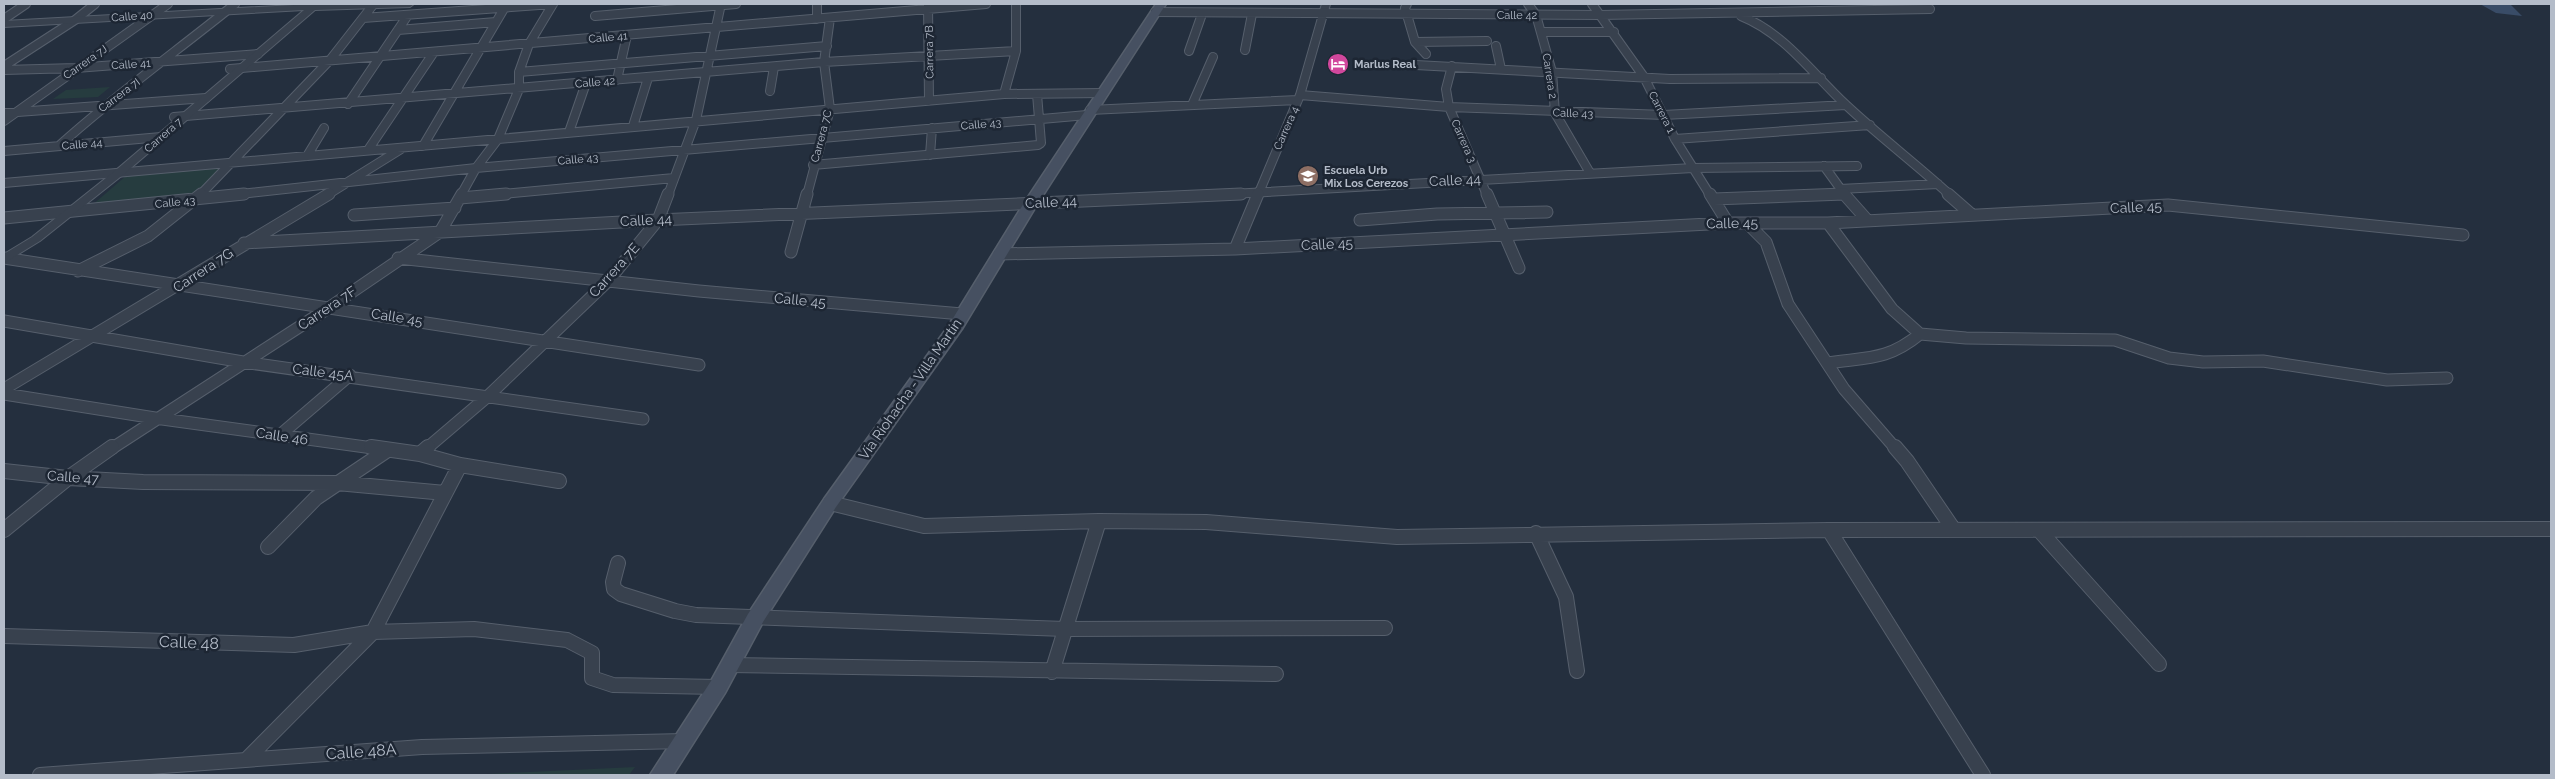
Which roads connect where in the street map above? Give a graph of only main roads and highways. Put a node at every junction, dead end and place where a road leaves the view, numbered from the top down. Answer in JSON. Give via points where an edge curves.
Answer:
{"nodes":[{"id":1,"x":1158,"y":8,"type":"edge"},
{"id":2,"x":1031,"y":203,"type":"joint"},
{"id":3,"x":661,"y":775,"type":"edge"}],
"edges":[{"from":1,"to":2,"type":"main road","name":"Vía Riohacha - Villa Martín"},
{"from":2,"to":3,"type":"main road","name":"Vía Riohacha - Villa Martín","via":[[954,329],[830,503],[755,618],[718,687]]}]}
